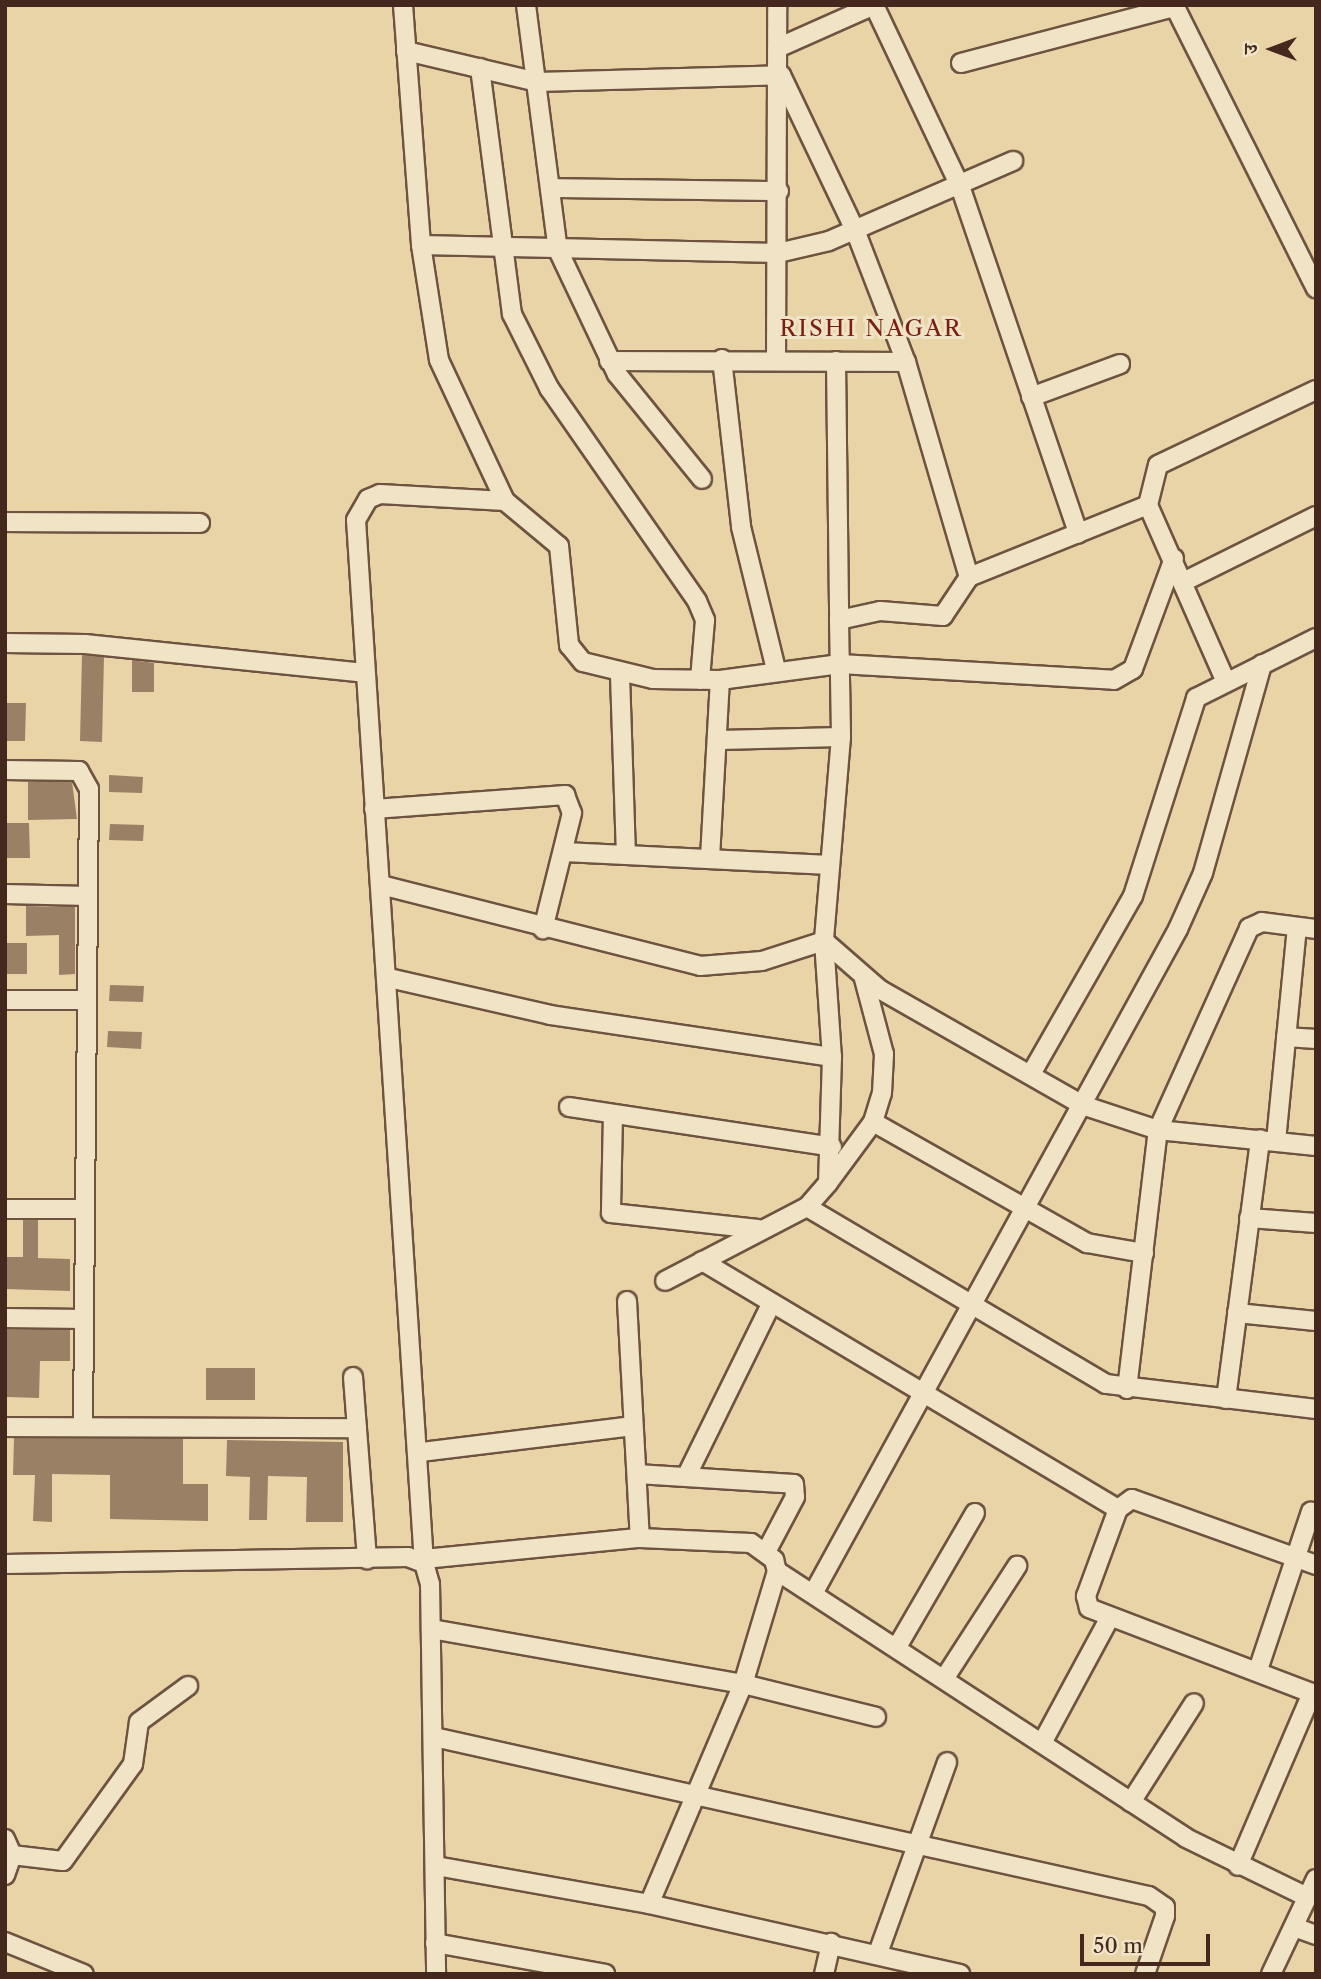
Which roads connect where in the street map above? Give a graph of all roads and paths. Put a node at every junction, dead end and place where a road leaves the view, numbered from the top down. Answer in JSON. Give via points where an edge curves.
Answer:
{"nodes":[{"id":1,"x":403,"y":5,"type":"edge"},
{"id":2,"x":526,"y":5,"type":"edge"},
{"id":3,"x":777,"y":5,"type":"edge"},
{"id":4,"x":874,"y":5,"type":"edge"},
{"id":5,"x":1174,"y":6,"type":"edge"},
{"id":6,"x":782,"y":46,"type":"junction"},
{"id":7,"x":406,"y":51,"type":"junction"},
{"id":8,"x":961,"y":63,"type":"dead end"},
{"id":9,"x":480,"y":68,"type":"junction"},
{"id":10,"x":781,"y":75,"type":"junction"},
{"id":11,"x":537,"y":82,"type":"junction"},
{"id":12,"x":1013,"y":162,"type":"dead end"},
{"id":13,"x":960,"y":186,"type":"junction"},
{"id":14,"x":550,"y":188,"type":"junction"},
{"id":15,"x":779,"y":191,"type":"junction"},
{"id":16,"x":855,"y":230,"type":"junction"},
{"id":17,"x":499,"y":245,"type":"junction"},
{"id":18,"x":421,"y":246,"type":"junction"},
{"id":19,"x":558,"y":250,"type":"junction"},
{"id":20,"x":778,"y":254,"type":"junction"},
{"id":21,"x":1316,"y":288,"type":"edge"},
{"id":22,"x":722,"y":359,"type":"junction"},
{"id":23,"x":776,"y":360,"type":"junction"},
{"id":24,"x":609,"y":361,"type":"junction"},
{"id":25,"x":836,"y":361,"type":"junction"},
{"id":26,"x":906,"y":362,"type":"junction"},
{"id":27,"x":1120,"y":364,"type":"dead end"},
{"id":28,"x":1316,"y":390,"type":"edge"},
{"id":29,"x":1031,"y":397,"type":"junction"},
{"id":30,"x":702,"y":479,"type":"dead end"},
{"id":31,"x":505,"y":501,"type":"junction"},
{"id":32,"x":1148,"y":505,"type":"junction"},
{"id":33,"x":1316,"y":516,"type":"edge"},
{"id":34,"x":5,"y":522,"type":"edge"},
{"id":35,"x":200,"y":523,"type":"dead end"},
{"id":36,"x":1078,"y":533,"type":"junction"},
{"id":37,"x":1174,"y":558,"type":"junction"},
{"id":38,"x":969,"y":577,"type":"junction"},
{"id":39,"x":1185,"y":581,"type":"junction"},
{"id":40,"x":839,"y":620,"type":"junction"},
{"id":41,"x":1316,"y":638,"type":"edge"},
{"id":42,"x":5,"y":643,"type":"edge"},
{"id":43,"x":840,"y":664,"type":"junction"},
{"id":44,"x":1262,"y":664,"type":"junction"},
{"id":45,"x":776,"y":670,"type":"junction"},
{"id":46,"x":364,"y":673,"type":"junction"},
{"id":47,"x":620,"y":675,"type":"junction"},
{"id":48,"x":700,"y":680,"type":"junction"},
{"id":49,"x":720,"y":680,"type":"junction"},
{"id":50,"x":1226,"y":681,"type":"junction"},
{"id":51,"x":841,"y":737,"type":"junction"},
{"id":52,"x":719,"y":740,"type":"junction"},
{"id":53,"x":5,"y":770,"type":"edge"},
{"id":54,"x":374,"y":809,"type":"junction"},
{"id":55,"x":563,"y":852,"type":"junction"},
{"id":56,"x":626,"y":855,"type":"junction"},
{"id":57,"x":710,"y":858,"type":"junction"},
{"id":58,"x":826,"y":865,"type":"junction"},
{"id":59,"x":381,"y":885,"type":"junction"},
{"id":60,"x":5,"y":894,"type":"edge"},
{"id":61,"x":88,"y":896,"type":"junction"},
{"id":62,"x":1297,"y":928,"type":"junction"},
{"id":63,"x":544,"y":929,"type":"junction"},
{"id":64,"x":1316,"y":929,"type":"edge"},
{"id":65,"x":824,"y":941,"type":"junction"},
{"id":66,"x":389,"y":978,"type":"junction"},
{"id":67,"x":864,"y":979,"type":"junction"},
{"id":68,"x":5,"y":1000,"type":"edge"},
{"id":69,"x":87,"y":1000,"type":"junction"},
{"id":70,"x":1286,"y":1037,"type":"junction"},
{"id":71,"x":1316,"y":1039,"type":"edge"},
{"id":72,"x":832,"y":1057,"type":"junction"},
{"id":73,"x":1031,"y":1074,"type":"junction"},
{"id":74,"x":1082,"y":1105,"type":"junction"},
{"id":75,"x":569,"y":1107,"type":"dead end"},
{"id":76,"x":613,"y":1114,"type":"junction"},
{"id":77,"x":873,"y":1122,"type":"junction"},
{"id":78,"x":1158,"y":1130,"type":"junction"},
{"id":79,"x":1268,"y":1140,"type":"junction"},
{"id":80,"x":1316,"y":1146,"type":"edge"},
{"id":81,"x":832,"y":1147,"type":"junction"},
{"id":82,"x":828,"y":1184,"type":"junction"},
{"id":83,"x":807,"y":1207,"type":"junction"},
{"id":84,"x":5,"y":1209,"type":"edge"},
{"id":85,"x":85,"y":1209,"type":"junction"},
{"id":86,"x":1028,"y":1209,"type":"junction"},
{"id":87,"x":1250,"y":1218,"type":"junction"},
{"id":88,"x":1316,"y":1223,"type":"edge"},
{"id":89,"x":758,"y":1229,"type":"junction"},
{"id":90,"x":1144,"y":1253,"type":"junction"},
{"id":91,"x":702,"y":1261,"type":"junction"},
{"id":92,"x":665,"y":1281,"type":"dead end"},
{"id":93,"x":627,"y":1301,"type":"dead end"},
{"id":94,"x":974,"y":1301,"type":"junction"},
{"id":95,"x":771,"y":1304,"type":"junction"},
{"id":96,"x":1237,"y":1314,"type":"junction"},
{"id":97,"x":5,"y":1318,"type":"edge"},
{"id":98,"x":84,"y":1318,"type":"junction"},
{"id":99,"x":1316,"y":1321,"type":"edge"},
{"id":100,"x":353,"y":1377,"type":"dead end"},
{"id":101,"x":1127,"y":1389,"type":"junction"},
{"id":102,"x":923,"y":1397,"type":"junction"},
{"id":103,"x":1226,"y":1399,"type":"junction"},
{"id":104,"x":1316,"y":1409,"type":"edge"},
{"id":105,"x":632,"y":1426,"type":"junction"},
{"id":106,"x":5,"y":1427,"type":"edge"},
{"id":107,"x":83,"y":1427,"type":"junction"},
{"id":108,"x":357,"y":1428,"type":"junction"},
{"id":109,"x":421,"y":1452,"type":"junction"},
{"id":110,"x":637,"y":1474,"type":"junction"},
{"id":111,"x":687,"y":1475,"type":"junction"},
{"id":112,"x":1118,"y":1509,"type":"junction"},
{"id":113,"x":1311,"y":1512,"type":"dead end"},
{"id":114,"x":975,"y":1513,"type":"dead end"},
{"id":115,"x":640,"y":1538,"type":"junction"},
{"id":116,"x":767,"y":1550,"type":"junction"},
{"id":117,"x":1296,"y":1557,"type":"junction"},
{"id":118,"x":367,"y":1559,"type":"junction"},
{"id":119,"x":424,"y":1561,"type":"junction"},
{"id":120,"x":5,"y":1564,"type":"edge"},
{"id":121,"x":1316,"y":1565,"type":"edge"},
{"id":122,"x":1017,"y":1566,"type":"dead end"},
{"id":123,"x":777,"y":1571,"type":"junction"},
{"id":124,"x":814,"y":1592,"type":"junction"},
{"id":125,"x":1110,"y":1617,"type":"junction"},
{"id":126,"x":431,"y":1629,"type":"junction"},
{"id":127,"x":897,"y":1647,"type":"junction"},
{"id":128,"x":1258,"y":1670,"type":"junction"},
{"id":129,"x":944,"y":1679,"type":"junction"},
{"id":130,"x":743,"y":1684,"type":"junction"},
{"id":131,"x":188,"y":1686,"type":"dead end"},
{"id":132,"x":1194,"y":1703,"type":"dead end"},
{"id":133,"x":876,"y":1717,"type":"dead end"},
{"id":134,"x":434,"y":1738,"type":"junction"},
{"id":135,"x":1042,"y":1743,"type":"junction"},
{"id":136,"x":947,"y":1762,"type":"dead end"},
{"id":137,"x":696,"y":1797,"type":"junction"},
{"id":138,"x":1131,"y":1802,"type":"junction"},
{"id":139,"x":913,"y":1846,"type":"junction"},
{"id":140,"x":8,"y":1847,"type":"edge"},
{"id":141,"x":436,"y":1866,"type":"junction"},
{"id":142,"x":1238,"y":1866,"type":"junction"},
{"id":143,"x":5,"y":1875,"type":"edge"},
{"id":144,"x":1316,"y":1879,"type":"edge"},
{"id":145,"x":1307,"y":1898,"type":"junction"},
{"id":146,"x":649,"y":1904,"type":"junction"},
{"id":147,"x":1294,"y":1927,"type":"junction"},
{"id":148,"x":1316,"y":1935,"type":"edge"},
{"id":149,"x":5,"y":1942,"type":"edge"},
{"id":150,"x":435,"y":1943,"type":"junction"},
{"id":151,"x":831,"y":1943,"type":"junction"},
{"id":152,"x":878,"y":1952,"type":"junction"},
{"id":153,"x":79,"y":1973,"type":"edge"},
{"id":154,"x":436,"y":1974,"type":"edge"},
{"id":155,"x":605,"y":1974,"type":"edge"},
{"id":156,"x":824,"y":1974,"type":"edge"},
{"id":157,"x":960,"y":1974,"type":"edge"},
{"id":158,"x":1145,"y":1974,"type":"edge"},
{"id":159,"x":1270,"y":1974,"type":"edge"}],
"edges":[{"from":1,"to":7,"type":"street"},
{"from":2,"to":11,"type":"street"},
{"from":3,"to":6,"type":"street"},
{"from":4,"to":6,"type":"street"},
{"from":4,"to":13,"type":"street"},
{"from":5,"to":8,"type":"street"},
{"from":5,"to":21,"type":"street"},
{"from":6,"to":10,"type":"street"},
{"from":7,"to":9,"type":"street"},
{"from":7,"to":18,"type":"street"},
{"from":9,"to":11,"type":"street"},
{"from":9,"to":17,"type":"street"},
{"from":10,"to":11,"type":"street"},
{"from":10,"to":15,"type":"street"},
{"from":10,"to":16,"type":"street"},
{"from":11,"to":14,"type":"street"},
{"from":12,"to":13,"type":"street"},
{"from":13,"to":16,"type":"street"},
{"from":13,"to":29,"type":"street"},
{"from":14,"to":15,"type":"street"},
{"from":14,"to":19,"type":"street"},
{"from":15,"to":20,"type":"street"},
{"from":16,"to":20,"type":"street"},
{"from":16,"to":26,"type":"street"},
{"from":17,"to":18,"type":"street"},
{"from":17,"to":19,"type":"street"},
{"from":17,"to":48,"type":"street","via":[[512,314],[534,364],[697,601],[705,620]]},
{"from":18,"to":31,"type":"street","via":[[439,360]]},
{"from":19,"to":20,"type":"street"},
{"from":19,"to":24,"type":"street"},
{"from":20,"to":23,"type":"street"},
{"from":22,"to":23,"type":"street"},
{"from":22,"to":24,"type":"street"},
{"from":22,"to":45,"type":"street","via":[[741,527]]},
{"from":23,"to":25,"type":"street"},
{"from":24,"to":30,"type":"street"},
{"from":25,"to":26,"type":"street"},
{"from":25,"to":40,"type":"street"},
{"from":26,"to":38,"type":"street"},
{"from":27,"to":29,"type":"street"},
{"from":28,"to":32,"type":"street","via":[[1158,465]]},
{"from":29,"to":36,"type":"street"},
{"from":31,"to":46,"type":"street","via":[[380,494],[360,508]]},
{"from":31,"to":47,"type":"street","via":[[559,547],[575,655]]},
{"from":32,"to":36,"type":"street"},
{"from":32,"to":37,"type":"street"},
{"from":33,"to":39,"type":"street"},
{"from":34,"to":35,"type":"street"},
{"from":36,"to":38,"type":"street"},
{"from":37,"to":39,"type":"street"},
{"from":37,"to":43,"type":"street","via":[[1133,669],[1122,678]]},
{"from":38,"to":40,"type":"street","via":[[943,616],[880,611]]},
{"from":39,"to":50,"type":"street"},
{"from":40,"to":43,"type":"street"},
{"from":41,"to":44,"type":"street"},
{"from":42,"to":46,"type":"street","via":[[99,645]]},
{"from":43,"to":45,"type":"street"},
{"from":43,"to":51,"type":"street"},
{"from":44,"to":50,"type":"street"},
{"from":44,"to":74,"type":"street","via":[[1203,873]]},
{"from":45,"to":49,"type":"street"},
{"from":46,"to":54,"type":"street"},
{"from":47,"to":48,"type":"street"},
{"from":47,"to":56,"type":"street"},
{"from":48,"to":49,"type":"street"},
{"from":49,"to":52,"type":"street"},
{"from":50,"to":73,"type":"street","via":[[1190,709],[1133,896]]},
{"from":51,"to":52,"type":"street"},
{"from":51,"to":58,"type":"street"},
{"from":52,"to":57,"type":"street"},
{"from":53,"to":61,"type":"street","via":[[79,771],[86,778]]},
{"from":54,"to":55,"type":"street","via":[[565,795],[572,813]]},
{"from":54,"to":59,"type":"street"},
{"from":55,"to":56,"type":"street"},
{"from":55,"to":63,"type":"street"},
{"from":56,"to":57,"type":"street"},
{"from":57,"to":58,"type":"street"},
{"from":58,"to":65,"type":"street"},
{"from":59,"to":63,"type":"street"},
{"from":59,"to":66,"type":"street"},
{"from":60,"to":61,"type":"street"},
{"from":61,"to":69,"type":"street"},
{"from":62,"to":64,"type":"street"},
{"from":62,"to":70,"type":"street"},
{"from":62,"to":78,"type":"street","via":[[1262,922],[1249,929]]},
{"from":63,"to":65,"type":"street","via":[[700,966],[762,961]]},
{"from":65,"to":67,"type":"street"},
{"from":65,"to":72,"type":"street"},
{"from":66,"to":72,"type":"street","via":[[550,1015]]},
{"from":66,"to":109,"type":"street"},
{"from":67,"to":73,"type":"street"},
{"from":67,"to":77,"type":"street","via":[[884,1054]]},
{"from":68,"to":69,"type":"street"},
{"from":69,"to":85,"type":"street"},
{"from":70,"to":71,"type":"street"},
{"from":70,"to":79,"type":"street"},
{"from":72,"to":81,"type":"street"},
{"from":73,"to":74,"type":"street"},
{"from":74,"to":78,"type":"street"},
{"from":74,"to":86,"type":"street"},
{"from":75,"to":76,"type":"street"},
{"from":76,"to":81,"type":"street"},
{"from":76,"to":89,"type":"street","via":[[611,1213]]},
{"from":77,"to":82,"type":"street"},
{"from":77,"to":86,"type":"street"},
{"from":78,"to":79,"type":"street"},
{"from":78,"to":90,"type":"street"},
{"from":79,"to":80,"type":"street"},
{"from":79,"to":87,"type":"street"},
{"from":81,"to":82,"type":"street"},
{"from":82,"to":83,"type":"street"},
{"from":83,"to":89,"type":"street"},
{"from":83,"to":94,"type":"street"},
{"from":84,"to":85,"type":"street"},
{"from":85,"to":98,"type":"street"},
{"from":86,"to":90,"type":"street","via":[[1101,1249]]},
{"from":86,"to":94,"type":"street"},
{"from":87,"to":88,"type":"street"},
{"from":87,"to":96,"type":"street"},
{"from":89,"to":91,"type":"street"},
{"from":90,"to":101,"type":"street"},
{"from":91,"to":92,"type":"street"},
{"from":91,"to":95,"type":"street"},
{"from":93,"to":105,"type":"street"},
{"from":94,"to":101,"type":"street","via":[[1093,1379]]},
{"from":94,"to":102,"type":"street"},
{"from":95,"to":102,"type":"street"},
{"from":95,"to":111,"type":"street"},
{"from":96,"to":99,"type":"street"},
{"from":96,"to":103,"type":"street"},
{"from":97,"to":98,"type":"street"},
{"from":98,"to":107,"type":"street"},
{"from":100,"to":108,"type":"street"},
{"from":101,"to":103,"type":"street"},
{"from":102,"to":112,"type":"street"},
{"from":102,"to":124,"type":"street"},
{"from":103,"to":104,"type":"street"},
{"from":105,"to":109,"type":"street"},
{"from":105,"to":110,"type":"street"},
{"from":106,"to":107,"type":"street"},
{"from":107,"to":108,"type":"street"},
{"from":108,"to":118,"type":"street"},
{"from":109,"to":119,"type":"street"},
{"from":110,"to":111,"type":"street"},
{"from":110,"to":115,"type":"street"},
{"from":111,"to":116,"type":"street","via":[[794,1484],[795,1497]]},
{"from":112,"to":117,"type":"street","via":[[1132,1499]]},
{"from":112,"to":125,"type":"street","via":[[1086,1596],[1089,1608]]},
{"from":113,"to":117,"type":"street"},
{"from":114,"to":127,"type":"street"},
{"from":115,"to":116,"type":"street","via":[[751,1543]]},
{"from":115,"to":119,"type":"street"},
{"from":116,"to":123,"type":"street"},
{"from":117,"to":121,"type":"street"},
{"from":117,"to":128,"type":"street"},
{"from":118,"to":119,"type":"street"},
{"from":118,"to":120,"type":"street"},
{"from":119,"to":126,"type":"street"},
{"from":122,"to":129,"type":"street"},
{"from":123,"to":124,"type":"street"},
{"from":123,"to":130,"type":"street"},
{"from":124,"to":127,"type":"street"},
{"from":125,"to":128,"type":"street"},
{"from":125,"to":135,"type":"street"},
{"from":126,"to":130,"type":"street"},
{"from":126,"to":134,"type":"street"},
{"from":127,"to":129,"type":"street"},
{"from":128,"to":142,"type":"street","via":[[1314,1698]]},
{"from":129,"to":135,"type":"street"},
{"from":130,"to":133,"type":"street"},
{"from":130,"to":137,"type":"street"},
{"from":131,"to":140,"type":"street","via":[[139,1722],[133,1764],[63,1861]]},
{"from":132,"to":138,"type":"street"},
{"from":134,"to":137,"type":"street"},
{"from":134,"to":141,"type":"street"},
{"from":135,"to":138,"type":"street"},
{"from":136,"to":139,"type":"street"},
{"from":137,"to":139,"type":"street"},
{"from":137,"to":146,"type":"street"},
{"from":138,"to":142,"type":"street"},
{"from":139,"to":152,"type":"street"},
{"from":139,"to":158,"type":"street","via":[[1158,1899],[1165,1916]]},
{"from":140,"to":143,"type":"street"},
{"from":141,"to":146,"type":"street"},
{"from":141,"to":150,"type":"street"},
{"from":142,"to":145,"type":"street"},
{"from":144,"to":145,"type":"street"},
{"from":145,"to":147,"type":"street"},
{"from":146,"to":151,"type":"street"},
{"from":147,"to":148,"type":"street"},
{"from":147,"to":159,"type":"street"},
{"from":149,"to":153,"type":"street"},
{"from":150,"to":154,"type":"street"},
{"from":150,"to":155,"type":"street"},
{"from":151,"to":152,"type":"street"},
{"from":151,"to":156,"type":"street"},
{"from":152,"to":157,"type":"street"}]}
